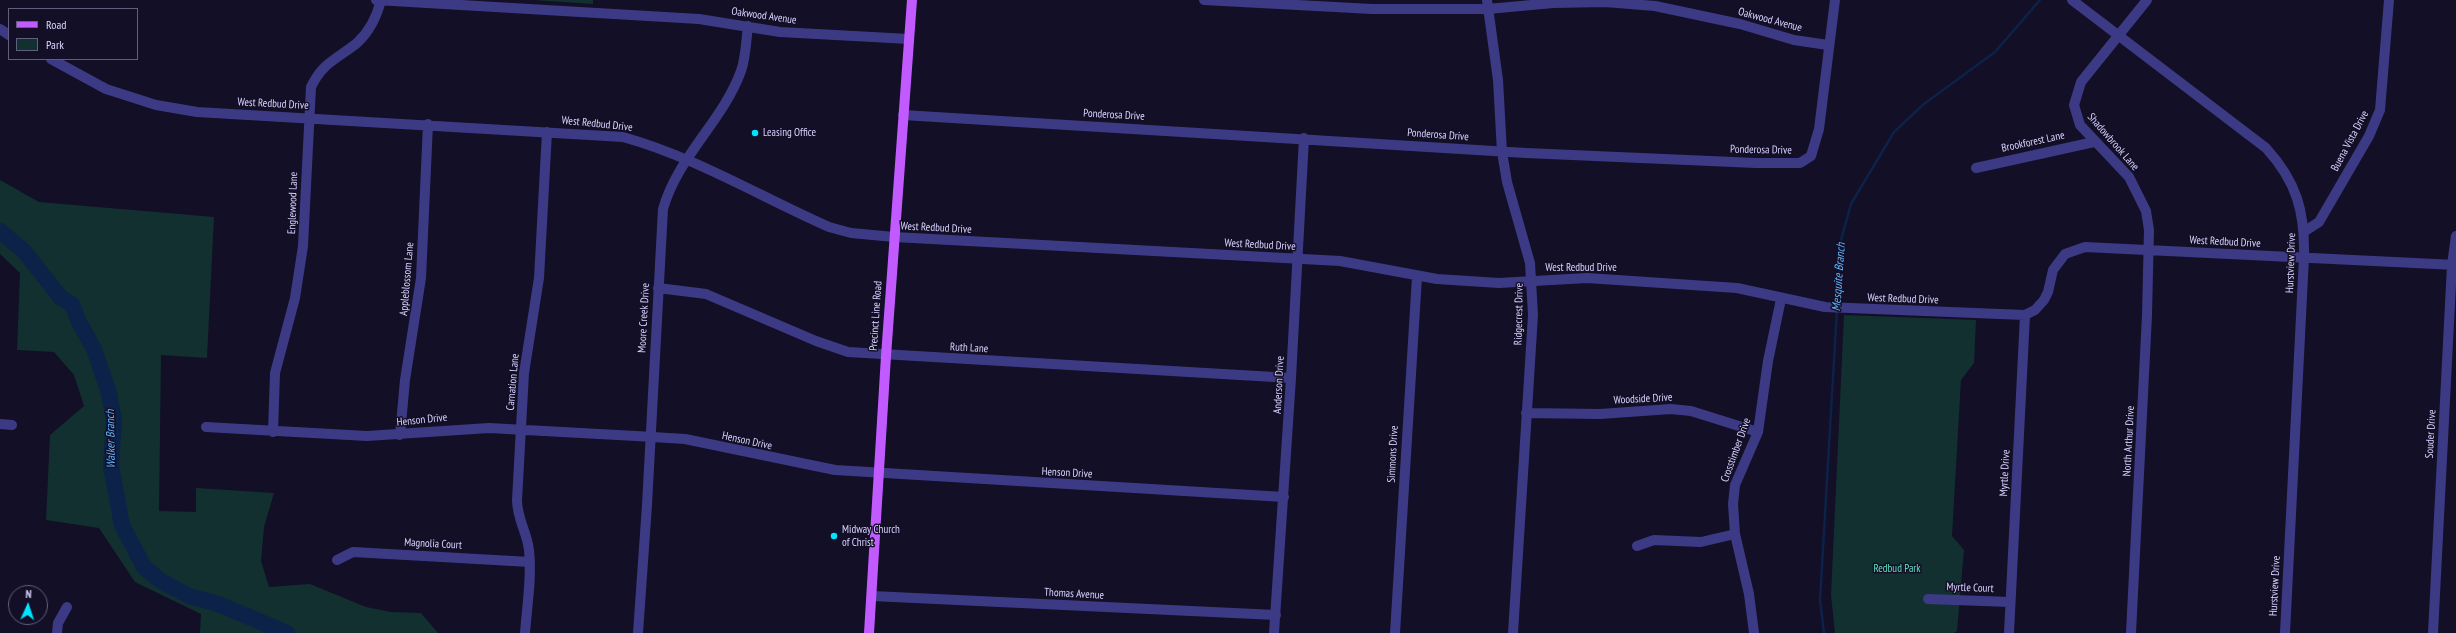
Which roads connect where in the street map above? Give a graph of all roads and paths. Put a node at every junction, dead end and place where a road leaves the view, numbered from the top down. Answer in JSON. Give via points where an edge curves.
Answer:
{"nodes":[{"id":1,"x":376,"y":0,"type":"edge"},
{"id":2,"x":381,"y":0,"type":"edge"},
{"id":3,"x":912,"y":0,"type":"edge"},
{"id":4,"x":1204,"y":0,"type":"edge"},
{"id":5,"x":1835,"y":0,"type":"edge"},
{"id":6,"x":2072,"y":0,"type":"edge"},
{"id":7,"x":2147,"y":0,"type":"edge"},
{"id":8,"x":2389,"y":0,"type":"edge"},
{"id":9,"x":1488,"y":4,"type":"edge"},
{"id":10,"x":748,"y":26,"type":"junction"},
{"id":11,"x":2118,"y":35,"type":"junction"},
{"id":12,"x":910,"y":39,"type":"junction"},
{"id":13,"x":1828,"y":45,"type":"junction"},
{"id":14,"x":53,"y":60,"type":"edge"},
{"id":15,"x":903,"y":115,"type":"junction"},
{"id":16,"x":308,"y":117,"type":"junction"},
{"id":17,"x":428,"y":124,"type":"junction"},
{"id":18,"x":547,"y":132,"type":"junction"},
{"id":19,"x":1304,"y":138,"type":"junction"},
{"id":20,"x":2094,"y":142,"type":"junction"},
{"id":21,"x":1502,"y":152,"type":"junction"},
{"id":22,"x":685,"y":159,"type":"junction"},
{"id":23,"x":1976,"y":168,"type":"dead end"},
{"id":24,"x":2305,"y":231,"type":"junction"},
{"id":25,"x":2456,"y":236,"type":"edge"},
{"id":26,"x":894,"y":237,"type":"junction"},
{"id":27,"x":2149,"y":250,"type":"junction"},
{"id":28,"x":2304,"y":257,"type":"junction"},
{"id":29,"x":1298,"y":259,"type":"junction"},
{"id":30,"x":2454,"y":265,"type":"edge"},
{"id":31,"x":1417,"y":277,"type":"junction"},
{"id":32,"x":1532,"y":280,"type":"junction"},
{"id":33,"x":658,"y":288,"type":"junction"},
{"id":34,"x":1781,"y":299,"type":"junction"},
{"id":35,"x":2025,"y":315,"type":"junction"},
{"id":36,"x":886,"y":356,"type":"junction"},
{"id":37,"x":1291,"y":378,"type":"junction"},
{"id":38,"x":1526,"y":413,"type":"junction"},
{"id":39,"x":0,"y":424,"type":"edge"},
{"id":40,"x":12,"y":424,"type":"dead end"},
{"id":41,"x":206,"y":427,"type":"dead end"},
{"id":42,"x":521,"y":429,"type":"junction"},
{"id":43,"x":272,"y":432,"type":"junction"},
{"id":44,"x":1758,"y":432,"type":"junction"},
{"id":45,"x":400,"y":435,"type":"junction"},
{"id":46,"x":651,"y":437,"type":"junction"},
{"id":47,"x":879,"y":474,"type":"junction"},
{"id":48,"x":1284,"y":497,"type":"junction"},
{"id":49,"x":1735,"y":534,"type":"junction"},
{"id":50,"x":1637,"y":546,"type":"dead end"},
{"id":51,"x":337,"y":560,"type":"dead end"},
{"id":52,"x":530,"y":562,"type":"junction"},
{"id":53,"x":872,"y":596,"type":"junction"},
{"id":54,"x":1928,"y":599,"type":"dead end"},
{"id":55,"x":2010,"y":602,"type":"junction"},
{"id":56,"x":67,"y":608,"type":"dead end"},
{"id":57,"x":1276,"y":616,"type":"junction"},
{"id":58,"x":57,"y":633,"type":"edge"},
{"id":59,"x":525,"y":633,"type":"edge"},
{"id":60,"x":638,"y":633,"type":"edge"},
{"id":61,"x":869,"y":633,"type":"edge"},
{"id":62,"x":1274,"y":633,"type":"edge"},
{"id":63,"x":1394,"y":633,"type":"edge"},
{"id":64,"x":1513,"y":633,"type":"edge"},
{"id":65,"x":1754,"y":633,"type":"edge"},
{"id":66,"x":2009,"y":633,"type":"edge"},
{"id":67,"x":2131,"y":633,"type":"edge"},
{"id":68,"x":2285,"y":633,"type":"edge"},
{"id":69,"x":2433,"y":633,"type":"edge"}],
"edges":[{"from":1,"to":2,"type":"street","name":"Oakwood Avenue"},
{"from":2,"to":10,"type":"street","name":"Oakwood Avenue","via":[[699,20]]},
{"from":2,"to":16,"type":"street","name":"Englewood Lane","via":[[367,32],[318,74],[311,87]]},
{"from":3,"to":12,"type":"main road","name":"Precinct Line Road"},
{"from":4,"to":9,"type":"street","name":"Oakwood Avenue","via":[[1372,9]]},
{"from":5,"to":13,"type":"street","name":"Ponderosa Drive"},
{"from":6,"to":11,"type":"street","name":"Hurstview Drive"},
{"from":7,"to":11,"type":"street","name":"Shadowbrook Lane"},
{"from":8,"to":24,"type":"street","name":"Buena Vista Drive","via":[[2380,110],[2369,136],[2319,222]]},
{"from":9,"to":13,"type":"street","name":"Oakwood Avenue","via":[[1605,2],[1655,6],[1740,24],[1794,40]]},
{"from":9,"to":21,"type":"street","name":"Ridgecrest Drive","via":[[1498,80]]},
{"from":10,"to":12,"type":"street","name":"Oakwood Avenue","via":[[780,32]]},
{"from":10,"to":22,"type":"street","name":"Moore Creek Drive","via":[[741,71],[723,104]]},
{"from":11,"to":20,"type":"street","name":"Shadowbrook Lane","via":[[2075,93],[2075,115],[2080,126]]},
{"from":11,"to":24,"type":"street","name":"Hurstview Drive","via":[[2266,148],[2286,173],[2294,188]]},
{"from":12,"to":15,"type":"main road","name":"Precinct Line Road"},
{"from":13,"to":21,"type":"street","name":"Ponderosa Drive","via":[[1819,129],[1811,156],[1800,163]]},
{"from":14,"to":16,"type":"street","name":"West Redbud Drive","via":[[106,89],[156,105],[197,112]]},
{"from":15,"to":19,"type":"street","name":"Ponderosa Drive"},
{"from":15,"to":26,"type":"main road","name":"Precinct Line Road"},
{"from":16,"to":17,"type":"street","name":"West Redbud Drive"},
{"from":16,"to":43,"type":"street","name":"Englewood Lane","via":[[304,246],[275,373]]},
{"from":17,"to":18,"type":"street","name":"West Redbud Drive"},
{"from":17,"to":45,"type":"street","name":"Appleblossom Lane","via":[[421,278],[405,380]]},
{"from":18,"to":22,"type":"street","name":"West Redbud Drive","via":[[623,137]]},
{"from":18,"to":42,"type":"street","name":"Carnation Lane","via":[[539,278],[524,373]]},
{"from":19,"to":21,"type":"street","name":"Ponderosa Drive"},
{"from":19,"to":29,"type":"street","name":"Anderson Drive"},
{"from":20,"to":23,"type":"street","name":"Brookforest Lane"},
{"from":20,"to":27,"type":"street","name":"Shadowbrook Lane","via":[[2129,177],[2139,194],[2146,211]]},
{"from":21,"to":32,"type":"street","name":"Ridgecrest Drive"},
{"from":22,"to":26,"type":"street","name":"West Redbud Drive","via":[[829,227],[851,233]]},
{"from":22,"to":33,"type":"street","name":"Moore Creek Drive","via":[[667,193],[663,209]]},
{"from":24,"to":28,"type":"street","name":"Hurstview Drive"},
{"from":25,"to":30,"type":"street","name":"Souder Drive"},
{"from":26,"to":29,"type":"street","name":"West Redbud Drive"},
{"from":26,"to":36,"type":"main road","name":"Precinct Line Road"},
{"from":27,"to":28,"type":"street","name":"West Redbud Drive"},
{"from":27,"to":35,"type":"street","name":"West Redbud Drive","via":[[2085,248],[2065,254],[2053,270],[2044,300],[2035,310]]},
{"from":27,"to":67,"type":"street","name":"North Arthur Drive"},
{"from":28,"to":30,"type":"street","name":"West Redbud Drive"},
{"from":28,"to":68,"type":"street","name":"Hurstview Drive"},
{"from":29,"to":31,"type":"street","name":"West Redbud Drive","via":[[1372,265]]},
{"from":29,"to":37,"type":"street","name":"Anderson Drive"},
{"from":30,"to":69,"type":"street","name":"Souder Drive"},
{"from":31,"to":32,"type":"street","name":"West Redbud Drive","via":[[1499,282]]},
{"from":31,"to":63,"type":"street","name":"Simmons Drive"},
{"from":32,"to":34,"type":"street","name":"West Redbud Drive","via":[[1587,278],[1737,288]]},
{"from":32,"to":38,"type":"street","name":"Ridgecrest Drive","via":[[1533,315]]},
{"from":33,"to":36,"type":"street","name":"Ruth Lane","via":[[706,294],[816,341],[848,352]]},
{"from":33,"to":46,"type":"street","name":"Moore Creek Drive"},
{"from":34,"to":35,"type":"street","name":"West Redbud Drive","via":[[1849,309]]},
{"from":34,"to":44,"type":"street","name":"Crosstimber Drive","via":[[1768,361]]},
{"from":35,"to":55,"type":"street","name":"Myrtle Drive"},
{"from":36,"to":37,"type":"street","name":"Ruth Lane"},
{"from":36,"to":47,"type":"main road","name":"Precinct Line Road"},
{"from":37,"to":48,"type":"street","name":"Anderson Drive"},
{"from":38,"to":44,"type":"street","name":"Woodside Drive","via":[[1600,414],[1671,409],[1691,411]]},
{"from":38,"to":64,"type":"street","name":"Ridgecrest Drive"},
{"from":39,"to":40,"type":"street"},
{"from":41,"to":43,"type":"street","name":"Henson Drive"},
{"from":42,"to":45,"type":"street","name":"Henson Drive","via":[[470,428]]},
{"from":42,"to":46,"type":"street","name":"Henson Drive"},
{"from":42,"to":52,"type":"street","name":"Carnation Lane","via":[[517,510],[528,541]]},
{"from":43,"to":45,"type":"street","name":"Henson Drive"},
{"from":44,"to":49,"type":"street","name":"Crosstimber Drive","via":[[1735,485]]},
{"from":46,"to":47,"type":"street","name":"Henson Drive","via":[[685,440],[809,466]]},
{"from":46,"to":60,"type":"street","name":"Moore Creek Drive"},
{"from":47,"to":48,"type":"street","name":"Henson Drive"},
{"from":47,"to":53,"type":"main road","name":"Precinct Line Road"},
{"from":48,"to":57,"type":"street","name":"Anderson Drive"},
{"from":49,"to":50,"type":"street","via":[[1701,542],[1654,540]]},
{"from":49,"to":65,"type":"street","name":"Crosstimber Drive","via":[[1749,594]]},
{"from":51,"to":52,"type":"street","name":"Magnolia Court","via":[[353,552]]},
{"from":52,"to":59,"type":"street","name":"Carnation Lane"},
{"from":53,"to":57,"type":"street","name":"Thomas Avenue"},
{"from":53,"to":61,"type":"main road","name":"Precinct Line Road"},
{"from":54,"to":55,"type":"street","name":"Myrtle Court"},
{"from":55,"to":66,"type":"street","name":"Myrtle Drive"},
{"from":56,"to":58,"type":"street","via":[[58,623]]},
{"from":57,"to":62,"type":"street","name":"Anderson Drive"}]}
